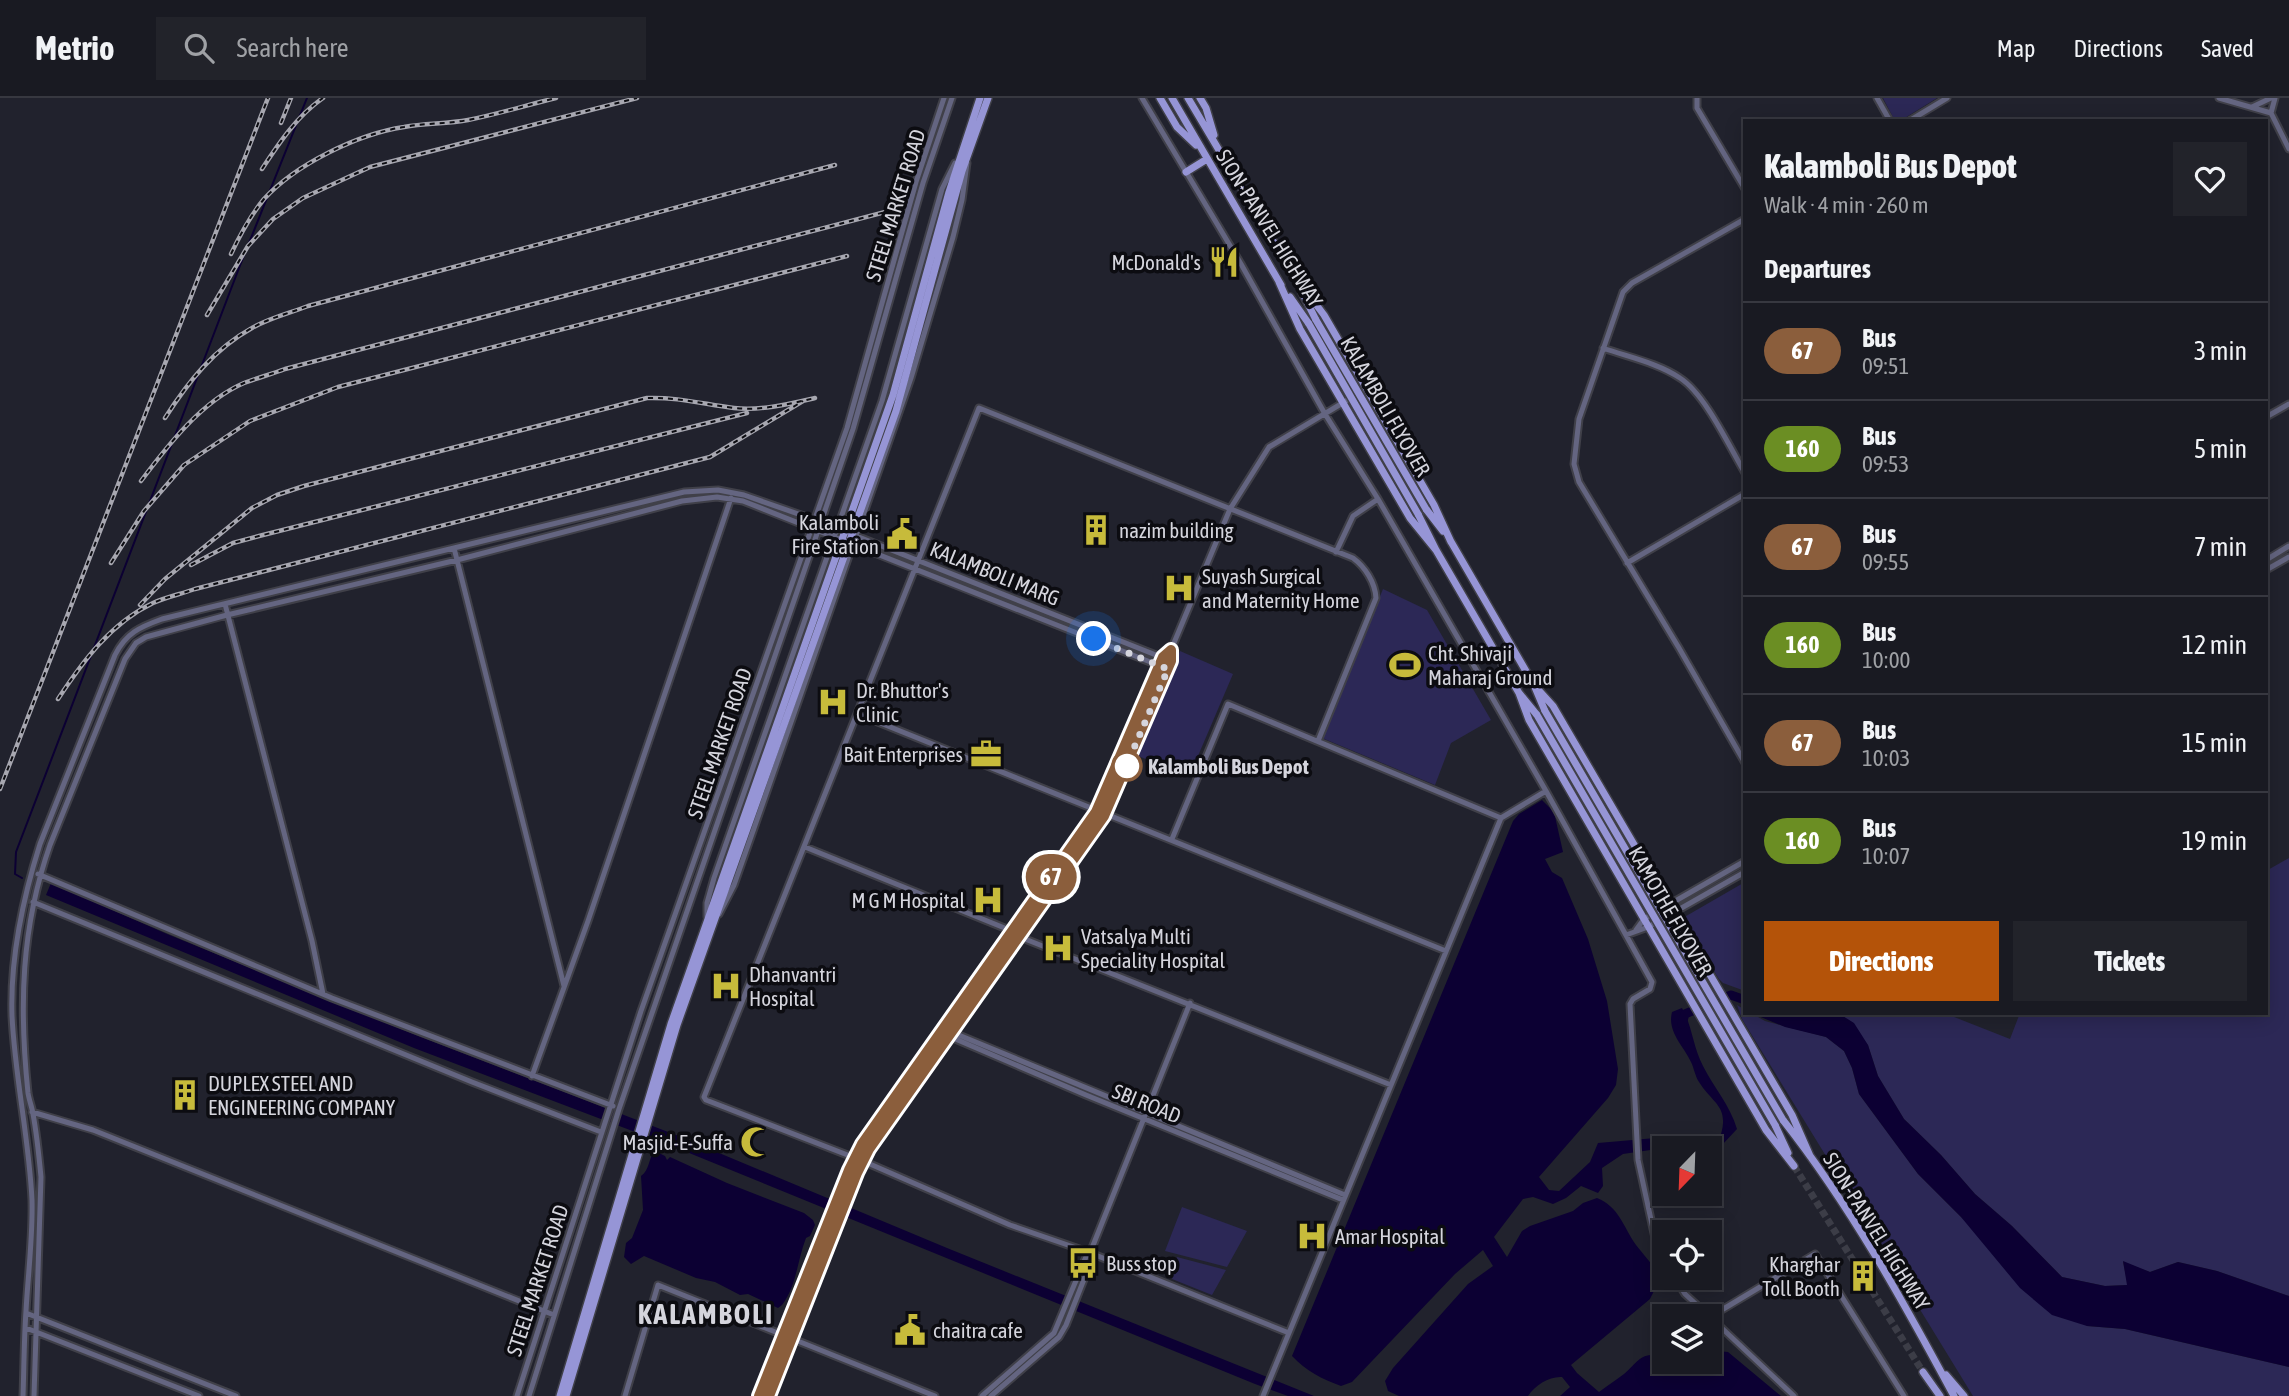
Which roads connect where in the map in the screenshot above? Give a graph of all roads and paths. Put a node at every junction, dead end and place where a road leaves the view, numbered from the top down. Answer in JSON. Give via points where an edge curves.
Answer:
{"nodes":[{"id":1,"x":944,"y":98,"type":"edge"},
{"id":2,"x":952,"y":98,"type":"edge"},
{"id":3,"x":980,"y":98,"type":"edge"},
{"id":4,"x":988,"y":98,"type":"edge"},
{"id":5,"x":1142,"y":98,"type":"edge"},
{"id":6,"x":1160,"y":98,"type":"edge"},
{"id":7,"x":1172,"y":98,"type":"edge"},
{"id":8,"x":1188,"y":98,"type":"edge"},
{"id":9,"x":1200,"y":98,"type":"edge"},
{"id":10,"x":1697,"y":98,"type":"edge"},
{"id":11,"x":1877,"y":98,"type":"edge"},
{"id":12,"x":1947,"y":98,"type":"edge"},
{"id":13,"x":2219,"y":98,"type":"edge"},
{"id":14,"x":2273,"y":98,"type":"edge"},
{"id":15,"x":2252,"y":107,"type":"junction"},
{"id":16,"x":2271,"y":113,"type":"junction"},
{"id":17,"x":1889,"y":119,"type":"edge"},
{"id":18,"x":1912,"y":119,"type":"edge"},
{"id":19,"x":1216,"y":142,"type":"junction"},
{"id":20,"x":2289,"y":149,"type":"edge"},
{"id":21,"x":1202,"y":150,"type":"junction"},
{"id":22,"x":965,"y":153,"type":"junction"},
{"id":23,"x":1207,"y":159,"type":"junction"},
{"id":24,"x":1185,"y":172,"type":"junction"},
{"id":25,"x":1743,"y":187,"type":"edge"},
{"id":26,"x":1743,"y":220,"type":"edge"},
{"id":27,"x":1293,"y":274,"type":"junction"},
{"id":28,"x":1279,"y":282,"type":"junction"},
{"id":29,"x":1312,"y":322,"type":"junction"},
{"id":30,"x":1603,"y":348,"type":"junction"},
{"id":31,"x":1367,"y":389,"type":"junction"},
{"id":32,"x":1343,"y":403,"type":"junction"},
{"id":33,"x":2289,"y":404,"type":"edge"},
{"id":34,"x":1325,"y":414,"type":"junction"},
{"id":35,"x":2268,"y":416,"type":"edge"},
{"id":36,"x":1743,"y":470,"type":"edge"},
{"id":37,"x":732,"y":495,"type":"junction"},
{"id":38,"x":1743,"y":495,"type":"edge"},
{"id":39,"x":1378,"y":499,"type":"junction"},
{"id":40,"x":1230,"y":509,"type":"junction"},
{"id":41,"x":1422,"y":511,"type":"junction"},
{"id":42,"x":818,"y":520,"type":"junction"},
{"id":43,"x":815,"y":528,"type":"junction"},
{"id":44,"x":847,"y":536,"type":"junction"},
{"id":45,"x":1451,"y":542,"type":"junction"},
{"id":46,"x":2289,"y":546,"type":"edge"},
{"id":47,"x":454,"y":548,"type":"junction"},
{"id":48,"x":1436,"y":550,"type":"junction"},
{"id":49,"x":1336,"y":552,"type":"junction"},
{"id":50,"x":2289,"y":557,"type":"edge"},
{"id":51,"x":2268,"y":558,"type":"edge"},
{"id":52,"x":457,"y":560,"type":"junction"},
{"id":53,"x":919,"y":560,"type":"junction"},
{"id":54,"x":1627,"y":563,"type":"junction"},
{"id":55,"x":916,"y":568,"type":"junction"},
{"id":56,"x":2268,"y":569,"type":"edge"},
{"id":57,"x":225,"y":604,"type":"junction"},
{"id":58,"x":227,"y":615,"type":"junction"},
{"id":59,"x":1171,"y":650,"type":"junction"},
{"id":60,"x":1163,"y":657,"type":"junction"},
{"id":61,"x":1171,"y":661,"type":"junction"},
{"id":62,"x":1160,"y":665,"type":"junction"},
{"id":63,"x":1168,"y":669,"type":"junction"},
{"id":64,"x":1534,"y":685,"type":"junction"},
{"id":65,"x":1519,"y":694,"type":"junction"},
{"id":66,"x":1541,"y":713,"type":"junction"},
{"id":67,"x":858,"y":714,"type":"junction"},
{"id":68,"x":1318,"y":741,"type":"junction"},
{"id":69,"x":1743,"y":760,"type":"edge"},
{"id":70,"x":1546,"y":791,"type":"junction"},
{"id":71,"x":1097,"y":809,"type":"junction"},
{"id":72,"x":1105,"y":813,"type":"junction"},
{"id":73,"x":1501,"y":818,"type":"junction"},
{"id":74,"x":1172,"y":839,"type":"junction"},
{"id":75,"x":805,"y":847,"type":"junction"},
{"id":76,"x":1743,"y":862,"type":"edge"},
{"id":77,"x":1743,"y":873,"type":"edge"},
{"id":78,"x":31,"y":874,"type":"junction"},
{"id":79,"x":39,"y":878,"type":"junction"},
{"id":80,"x":688,"y":880,"type":"junction"},
{"id":81,"x":697,"y":882,"type":"junction"},
{"id":82,"x":25,"y":898,"type":"junction"},
{"id":83,"x":33,"y":900,"type":"junction"},
{"id":84,"x":1668,"y":906,"type":"junction"},
{"id":85,"x":1673,"y":914,"type":"junction"},
{"id":86,"x":1644,"y":919,"type":"junction"},
{"id":87,"x":710,"y":920,"type":"junction"},
{"id":88,"x":1648,"y":927,"type":"junction"},
{"id":89,"x":1636,"y":930,"type":"junction"},
{"id":90,"x":1012,"y":931,"type":"junction"},
{"id":91,"x":1626,"y":935,"type":"junction"},
{"id":92,"x":1020,"y":937,"type":"junction"},
{"id":93,"x":1447,"y":951,"type":"junction"},
{"id":94,"x":564,"y":988,"type":"junction"},
{"id":95,"x":323,"y":994,"type":"junction"},
{"id":96,"x":1190,"y":1003,"type":"junction"},
{"id":97,"x":941,"y":1030,"type":"junction"},
{"id":98,"x":950,"y":1034,"type":"junction"},
{"id":99,"x":532,"y":1076,"type":"junction"},
{"id":100,"x":1391,"y":1085,"type":"junction"},
{"id":101,"x":609,"y":1105,"type":"junction"},
{"id":102,"x":22,"y":1109,"type":"junction"},
{"id":103,"x":619,"y":1109,"type":"junction"},
{"id":104,"x":33,"y":1112,"type":"junction"},
{"id":105,"x":1145,"y":1116,"type":"junction"},
{"id":106,"x":1783,"y":1120,"type":"joint"},
{"id":107,"x":1775,"y":1125,"type":"joint"},
{"id":108,"x":601,"y":1131,"type":"junction"},
{"id":109,"x":611,"y":1135,"type":"junction"},
{"id":110,"x":637,"y":1148,"type":"junction"},
{"id":111,"x":1811,"y":1156,"type":"junction"},
{"id":112,"x":855,"y":1158,"type":"junction"},
{"id":113,"x":863,"y":1161,"type":"junction"},
{"id":114,"x":1344,"y":1198,"type":"junction"},
{"id":115,"x":1652,"y":1224,"type":"edge"},
{"id":116,"x":1091,"y":1251,"type":"junction"},
{"id":117,"x":1682,"y":1290,"type":"edge"},
{"id":118,"x":1695,"y":1304,"type":"edge"},
{"id":119,"x":1722,"y":1309,"type":"edge"},
{"id":120,"x":544,"y":1311,"type":"junction"},
{"id":121,"x":26,"y":1313,"type":"junction"},
{"id":122,"x":1067,"y":1314,"type":"junction"},
{"id":123,"x":554,"y":1315,"type":"junction"},
{"id":124,"x":38,"y":1318,"type":"junction"},
{"id":125,"x":26,"y":1328,"type":"junction"},
{"id":126,"x":1722,"y":1329,"type":"edge"},
{"id":127,"x":38,"y":1332,"type":"junction"},
{"id":128,"x":1289,"y":1333,"type":"junction"},
{"id":129,"x":784,"y":1334,"type":"junction"},
{"id":130,"x":792,"y":1338,"type":"junction"},
{"id":131,"x":1937,"y":1364,"type":"junction"},
{"id":132,"x":1263,"y":1395,"type":"edge"},
{"id":133,"x":23,"y":1396,"type":"edge"},
{"id":134,"x":34,"y":1396,"type":"edge"},
{"id":135,"x":199,"y":1396,"type":"edge"},
{"id":136,"x":236,"y":1396,"type":"edge"},
{"id":137,"x":517,"y":1396,"type":"edge"},
{"id":138,"x":529,"y":1396,"type":"edge"},
{"id":139,"x":560,"y":1396,"type":"edge"},
{"id":140,"x":566,"y":1396,"type":"edge"},
{"id":141,"x":625,"y":1396,"type":"edge"},
{"id":142,"x":759,"y":1396,"type":"edge"},
{"id":143,"x":769,"y":1396,"type":"edge"},
{"id":144,"x":935,"y":1396,"type":"edge"},
{"id":145,"x":982,"y":1396,"type":"edge"},
{"id":146,"x":990,"y":1396,"type":"edge"},
{"id":147,"x":1794,"y":1396,"type":"edge"},
{"id":148,"x":1904,"y":1396,"type":"edge"},
{"id":149,"x":1934,"y":1396,"type":"edge"},
{"id":150,"x":1940,"y":1396,"type":"edge"},
{"id":151,"x":1954,"y":1396,"type":"edge"},
{"id":152,"x":1964,"y":1396,"type":"edge"}],
"edges":[{"from":1,"to":42,"type":"street","name":"STEEL MARKET ROAD"},
{"from":2,"to":42,"type":"street","name":"STEEL MARKET ROAD","via":[[853,429]]},
{"from":3,"to":22,"type":"highway"},
{"from":4,"to":22,"type":"highway"},
{"from":5,"to":24,"type":"street"},
{"from":6,"to":21,"type":"highway","via":[[1177,127]]},
{"from":7,"to":21,"type":"highway","name":"SION-PANVEL HIGHWAY"},
{"from":8,"to":19,"type":"highway"},
{"from":9,"to":19,"type":"highway"},
{"from":10,"to":25,"type":"street","via":[[1697,108]]},
{"from":11,"to":17,"type":"street"},
{"from":12,"to":18,"type":"street"},
{"from":13,"to":15,"type":"street"},
{"from":14,"to":15,"type":"street"},
{"from":14,"to":16,"type":"street"},
{"from":15,"to":16,"type":"street"},
{"from":16,"to":20,"type":"street"},
{"from":19,"to":27,"type":"highway","name":"SION-PANVEL HIGHWAY"},
{"from":21,"to":23,"type":"highway","name":"SION-PANVEL HIGHWAY"},
{"from":22,"to":44,"type":"highway","via":[[948,192],[893,395]]},
{"from":22,"to":44,"type":"street","via":[[962,200],[908,389]]},
{"from":23,"to":24,"type":"highway"},
{"from":23,"to":28,"type":"highway","name":"SION-PANVEL HIGHWAY"},
{"from":24,"to":34,"type":"street"},
{"from":26,"to":30,"type":"street","via":[[1627,286]]},
{"from":27,"to":29,"type":"highway","name":"SION-PANVEL HIGHWAY"},
{"from":27,"to":31,"type":"highway","via":[[1324,315]]},
{"from":28,"to":29,"type":"highway","name":"SION-PANVEL HIGHWAY"},
{"from":28,"to":32,"type":"highway"},
{"from":29,"to":41,"type":"highway","name":"KALAMBOLI FLYOVER","bridge":true},
{"from":30,"to":36,"type":"street","via":[[1664,370],[1689,385]]},
{"from":30,"to":54,"type":"street","via":[[1579,419],[1574,464],[1579,482]]},
{"from":31,"to":32,"type":"street"},
{"from":31,"to":45,"type":"highway"},
{"from":32,"to":34,"type":"street"},
{"from":32,"to":48,"type":"highway","via":[[1410,518]]},
{"from":33,"to":35,"type":"street"},
{"from":34,"to":39,"type":"street"},
{"from":34,"to":40,"type":"street","via":[[1269,447]]},
{"from":37,"to":42,"type":"street"},
{"from":37,"to":43,"type":"street"},
{"from":37,"to":47,"type":"street","via":[[718,490],[684,492]]},
{"from":37,"to":52,"type":"street","via":[[682,501]]},
{"from":37,"to":94,"type":"street"},
{"from":38,"to":54,"type":"street"},
{"from":39,"to":49,"type":"street","via":[[1353,516]]},
{"from":39,"to":70,"type":"street"},
{"from":40,"to":49,"type":"street"},
{"from":40,"to":53,"type":"street","via":[[979,408]]},
{"from":40,"to":59,"type":"street"},
{"from":41,"to":45,"type":"highway"},
{"from":41,"to":48,"type":"highway"},
{"from":42,"to":43,"type":"street","name":"STEEL MARKET ROAD"},
{"from":42,"to":44,"type":"street"},
{"from":43,"to":44,"type":"street"},
{"from":43,"to":80,"type":"street","name":"STEEL MARKET ROAD"},
{"from":43,"to":81,"type":"street","name":"STEEL MARKET ROAD"},
{"from":44,"to":53,"type":"street","name":"KALAMBOLI MARG"},
{"from":44,"to":55,"type":"street","name":"KALAMBOLI MARG"},
{"from":44,"to":87,"type":"highway"},
{"from":44,"to":87,"type":"street","via":[[743,859],[723,907]]},
{"from":45,"to":64,"type":"highway"},
{"from":46,"to":51,"type":"street"},
{"from":47,"to":52,"type":"street"},
{"from":47,"to":57,"type":"street"},
{"from":48,"to":65,"type":"highway"},
{"from":49,"to":68,"type":"street","via":[[1362,565],[1376,598]]},
{"from":50,"to":56,"type":"street"},
{"from":52,"to":58,"type":"street"},
{"from":52,"to":94,"type":"street"},
{"from":53,"to":55,"type":"street"},
{"from":53,"to":60,"type":"street","name":"KALAMBOLI MARG"},
{"from":54,"to":69,"type":"street"},
{"from":55,"to":62,"type":"street","name":"KALAMBOLI MARG"},
{"from":55,"to":67,"type":"street"},
{"from":57,"to":58,"type":"street"},
{"from":57,"to":78,"type":"street","via":[[142,626],[120,645]]},
{"from":58,"to":79,"type":"street","via":[[146,637],[130,651]]},
{"from":58,"to":95,"type":"street"},
{"from":59,"to":60,"type":"street"},
{"from":59,"to":61,"type":"street"},
{"from":60,"to":61,"type":"street","name":"KALAMBOLI MARG"},
{"from":60,"to":62,"type":"street"},
{"from":61,"to":63,"type":"street"},
{"from":62,"to":63,"type":"street","name":"KALAMBOLI MARG"},
{"from":62,"to":71,"type":"street"},
{"from":63,"to":72,"type":"street"},
{"from":64,"to":66,"type":"highway"},
{"from":64,"to":84,"type":"highway","via":[[1553,706]]},
{"from":65,"to":66,"type":"highway"},
{"from":65,"to":86,"type":"highway","via":[[1529,720]]},
{"from":66,"to":106,"type":"highway","name":"KAMOTHE FLYOVER","bridge":true},
{"from":66,"to":107,"type":"highway","name":"KAMOTHE FLYOVER","bridge":true},
{"from":67,"to":71,"type":"street"},
{"from":67,"to":75,"type":"street"},
{"from":68,"to":73,"type":"street"},
{"from":68,"to":74,"type":"street","via":[[1228,704]]},
{"from":70,"to":73,"type":"street"},
{"from":70,"to":91,"type":"street"},
{"from":71,"to":72,"type":"street"},
{"from":71,"to":90,"type":"street"},
{"from":72,"to":74,"type":"street"},
{"from":72,"to":92,"type":"street"},
{"from":73,"to":93,"type":"street"},
{"from":74,"to":93,"type":"street"},
{"from":75,"to":90,"type":"street"},
{"from":75,"to":112,"type":"street","via":[[704,1097]]},
{"from":76,"to":84,"type":"street"},
{"from":77,"to":85,"type":"street"},
{"from":78,"to":79,"type":"street"},
{"from":78,"to":82,"type":"street"},
{"from":79,"to":83,"type":"street"},
{"from":79,"to":95,"type":"street"},
{"from":80,"to":81,"type":"street"},
{"from":80,"to":101,"type":"street","name":"STEEL MARKET ROAD"},
{"from":81,"to":103,"type":"street","name":"STEEL MARKET ROAD"},
{"from":82,"to":83,"type":"street"},
{"from":82,"to":102,"type":"street","via":[[12,981]]},
{"from":83,"to":104,"type":"street","via":[[22,1014]]},
{"from":83,"to":108,"type":"street"},
{"from":84,"to":85,"type":"highway"},
{"from":84,"to":86,"type":"street"},
{"from":85,"to":88,"type":"street"},
{"from":85,"to":111,"type":"highway","via":[[1792,1115]]},
{"from":86,"to":88,"type":"highway"},
{"from":86,"to":89,"type":"street"},
{"from":87,"to":110,"type":"highway"},
{"from":88,"to":89,"type":"street"},
{"from":88,"to":107,"type":"highway","name":"SION-PANVEL HIGHWAY","via":[[1766,1130],[1794,1166]]},
{"from":89,"to":91,"type":"street"},
{"from":90,"to":92,"type":"street"},
{"from":90,"to":97,"type":"street"},
{"from":91,"to":115,"type":"street","via":[[1653,986],[1630,1004],[1638,1160]]},
{"from":92,"to":96,"type":"street"},
{"from":92,"to":98,"type":"street"},
{"from":93,"to":100,"type":"street"},
{"from":94,"to":99,"type":"street"},
{"from":95,"to":99,"type":"street"},
{"from":96,"to":100,"type":"street"},
{"from":96,"to":105,"type":"street"},
{"from":97,"to":98,"type":"street","name":"SBI ROAD"},
{"from":97,"to":112,"type":"street"},
{"from":98,"to":105,"type":"street","name":"SBI ROAD"},
{"from":98,"to":113,"type":"street"},
{"from":99,"to":101,"type":"street"},
{"from":100,"to":114,"type":"street"},
{"from":101,"to":103,"type":"street"},
{"from":101,"to":108,"type":"street","name":"STEEL MARKET ROAD"},
{"from":102,"to":104,"type":"street"},
{"from":102,"to":121,"type":"street","via":[[32,1203]]},
{"from":103,"to":109,"type":"street","name":"STEEL MARKET ROAD"},
{"from":104,"to":120,"type":"street","via":[[93,1130]]},
{"from":104,"to":124,"type":"street","via":[[41,1177]]},
{"from":105,"to":114,"type":"street","name":"SBI ROAD"},
{"from":105,"to":116,"type":"street"},
{"from":106,"to":111,"type":"highway","name":"SION-PANVEL HIGHWAY"},
{"from":108,"to":109,"type":"street"},
{"from":108,"to":120,"type":"street","name":"STEEL MARKET ROAD"},
{"from":109,"to":123,"type":"street","name":"STEEL MARKET ROAD"},
{"from":110,"to":139,"type":"highway"},
{"from":110,"to":140,"type":"highway"},
{"from":111,"to":131,"type":"highway","name":"SION-PANVEL HIGHWAY","via":[[1880,1263]]},
{"from":112,"to":113,"type":"street"},
{"from":112,"to":129,"type":"street"},
{"from":113,"to":116,"type":"street","via":[[1010,1225]]},
{"from":113,"to":130,"type":"street"},
{"from":114,"to":128,"type":"street"},
{"from":116,"to":122,"type":"street"},
{"from":116,"to":128,"type":"street"},
{"from":117,"to":118,"type":"street"},
{"from":119,"to":148,"type":"street","via":[[1815,1254]]},
{"from":120,"to":123,"type":"street"},
{"from":120,"to":137,"type":"street","name":"STEEL MARKET ROAD"},
{"from":121,"to":124,"type":"street"},
{"from":121,"to":125,"type":"street"},
{"from":122,"to":145,"type":"street","via":[[1054,1333]]},
{"from":122,"to":146,"type":"street","via":[[1059,1337]]},
{"from":123,"to":138,"type":"street","name":"STEEL MARKET ROAD"},
{"from":124,"to":127,"type":"street"},
{"from":124,"to":136,"type":"street"},
{"from":125,"to":127,"type":"street"},
{"from":125,"to":133,"type":"street"},
{"from":126,"to":147,"type":"street"},
{"from":127,"to":134,"type":"street"},
{"from":127,"to":135,"type":"street"},
{"from":128,"to":132,"type":"street"},
{"from":129,"to":130,"type":"street"},
{"from":129,"to":141,"type":"street","via":[[657,1285]]},
{"from":129,"to":142,"type":"street"},
{"from":130,"to":143,"type":"street"},
{"from":130,"to":144,"type":"street"},
{"from":131,"to":151,"type":"highway"},
{"from":131,"to":152,"type":"highway"},
{"from":149,"to":150,"type":"highway","via":[[1923,1372]]}]}
